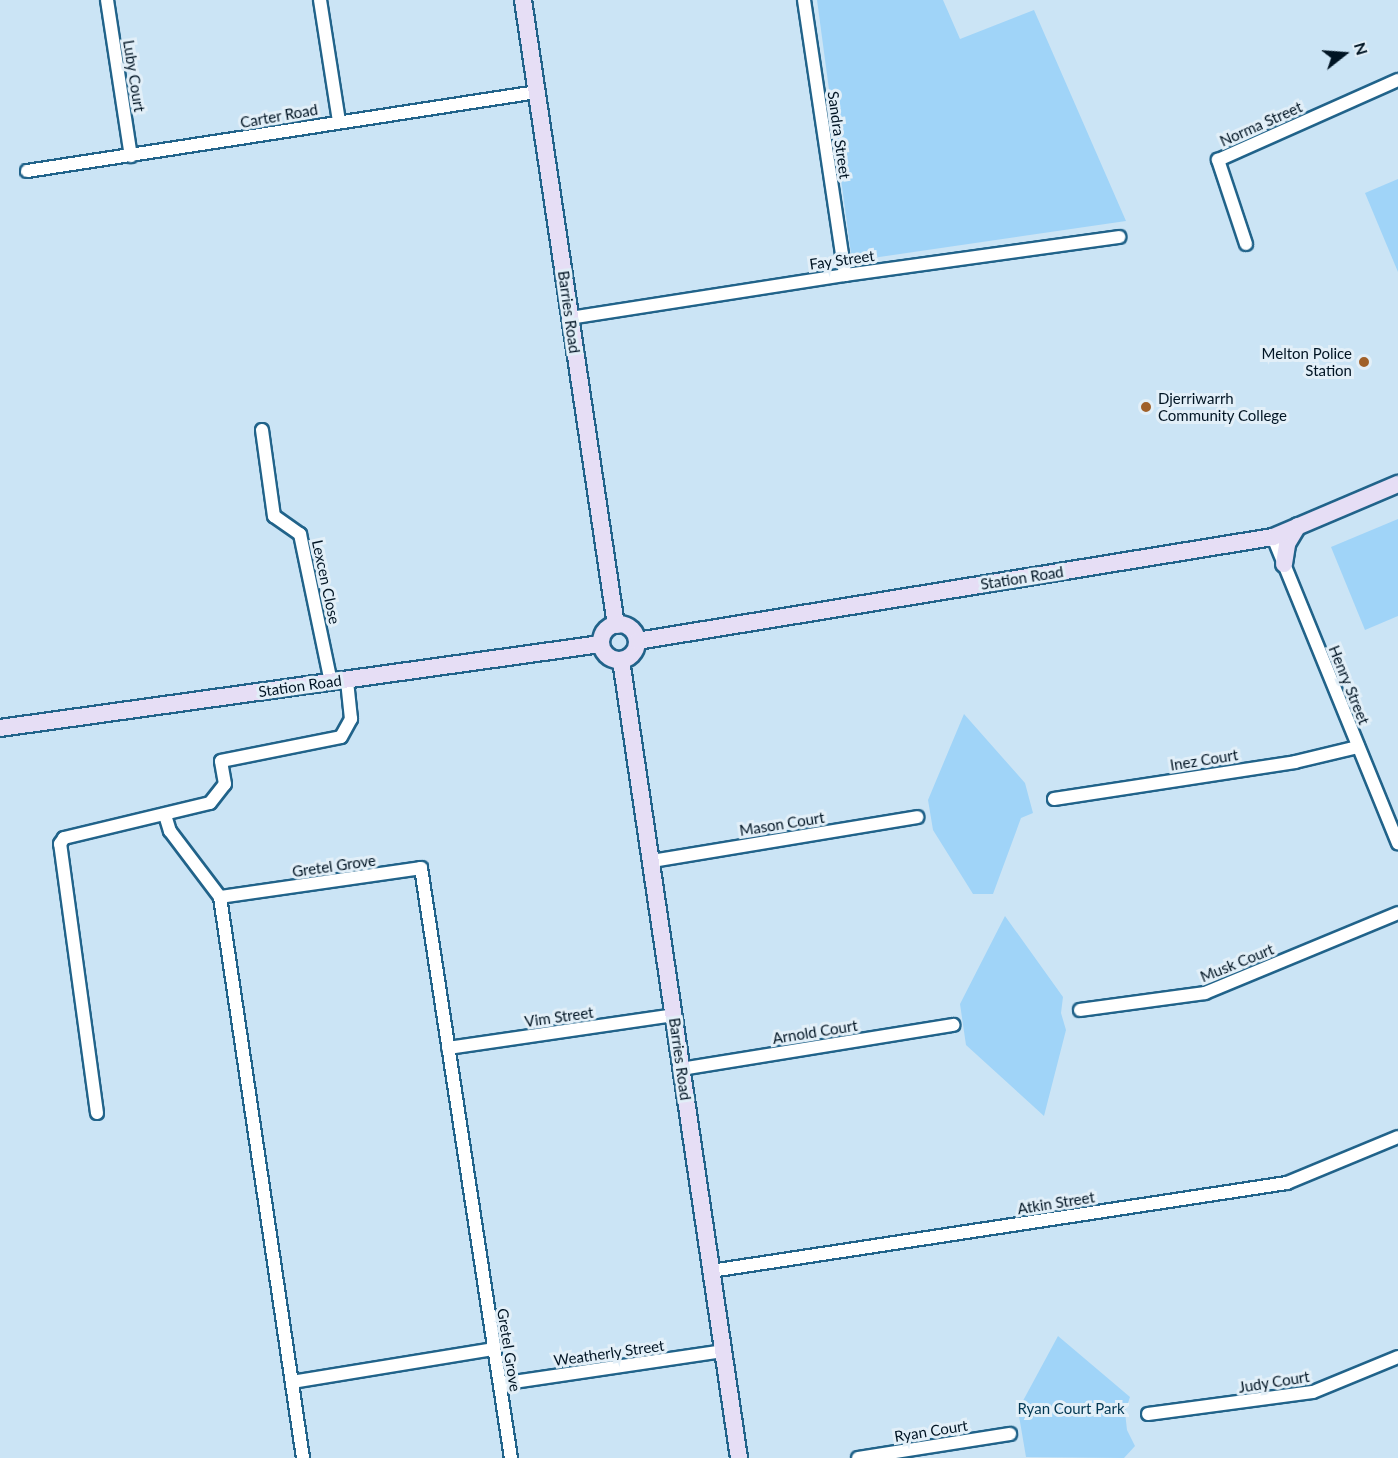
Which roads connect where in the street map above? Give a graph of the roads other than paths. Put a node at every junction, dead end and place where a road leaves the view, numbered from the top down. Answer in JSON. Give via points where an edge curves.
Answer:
{"nodes":[{"id":1,"x":107,"y":0,"type":"edge"},
{"id":2,"x":320,"y":0,"type":"edge"},
{"id":3,"x":523,"y":0,"type":"edge"},
{"id":4,"x":804,"y":0,"type":"edge"},
{"id":5,"x":1398,"y":80,"type":"edge"},
{"id":6,"x":537,"y":92,"type":"junction"},
{"id":7,"x":339,"y":121,"type":"junction"},
{"id":8,"x":131,"y":156,"type":"junction"},
{"id":9,"x":27,"y":171,"type":"dead end"},
{"id":10,"x":1119,"y":237,"type":"dead end"},
{"id":11,"x":1246,"y":244,"type":"dead end"},
{"id":12,"x":845,"y":275,"type":"junction"},
{"id":13,"x":570,"y":318,"type":"junction"},
{"id":14,"x":262,"y":430,"type":"dead end"},
{"id":15,"x":1398,"y":484,"type":"edge"},
{"id":16,"x":1299,"y":525,"type":"junction"},
{"id":17,"x":1273,"y":537,"type":"junction"},
{"id":18,"x":1284,"y":564,"type":"junction"},
{"id":19,"x":616,"y":625,"type":"junction"},
{"id":20,"x":637,"y":641,"type":"junction"},
{"id":21,"x":601,"y":644,"type":"junction"},
{"id":22,"x":621,"y":660,"type":"junction"},
{"id":23,"x":339,"y":681,"type":"junction"},
{"id":24,"x":3,"y":728,"type":"edge"},
{"id":25,"x":1358,"y":747,"type":"junction"},
{"id":26,"x":1054,"y":799,"type":"dead end"},
{"id":27,"x":165,"y":815,"type":"junction"},
{"id":28,"x":917,"y":817,"type":"dead end"},
{"id":29,"x":1398,"y":844,"type":"edge"},
{"id":30,"x":651,"y":861,"type":"junction"},
{"id":31,"x":220,"y":897,"type":"junction"},
{"id":32,"x":1398,"y":913,"type":"edge"},
{"id":33,"x":1080,"y":1010,"type":"dead end"},
{"id":34,"x":674,"y":1015,"type":"junction"},
{"id":35,"x":952,"y":1025,"type":"dead end"},
{"id":36,"x":448,"y":1048,"type":"junction"},
{"id":37,"x":681,"y":1069,"type":"junction"},
{"id":38,"x":97,"y":1113,"type":"dead end"},
{"id":39,"x":1398,"y":1137,"type":"edge"},
{"id":40,"x":711,"y":1271,"type":"junction"},
{"id":41,"x":494,"y":1349,"type":"junction"},
{"id":42,"x":723,"y":1351,"type":"junction"},
{"id":43,"x":1398,"y":1357,"type":"edge"},
{"id":44,"x":292,"y":1382,"type":"junction"},
{"id":45,"x":500,"y":1384,"type":"junction"},
{"id":46,"x":1148,"y":1414,"type":"dead end"},
{"id":47,"x":1010,"y":1434,"type":"dead end"},
{"id":48,"x":303,"y":1458,"type":"edge"},
{"id":49,"x":511,"y":1458,"type":"edge"},
{"id":50,"x":739,"y":1458,"type":"edge"},
{"id":51,"x":858,"y":1458,"type":"edge"}],
"edges":[{"from":1,"to":8,"type":"street","name":"Luby Court"},
{"from":2,"to":7,"type":"street"},
{"from":3,"to":6,"type":"street","name":"Barries Road"},
{"from":4,"to":12,"type":"street","name":"Sandra Street"},
{"from":5,"to":11,"type":"street","name":"Norma Street","via":[[1218,160]]},
{"from":6,"to":7,"type":"street","name":"Carter Road"},
{"from":6,"to":13,"type":"street","name":"Barries Road"},
{"from":7,"to":8,"type":"street","name":"Carter Road"},
{"from":8,"to":9,"type":"street","name":"Carter Road"},
{"from":10,"to":12,"type":"street","name":"Fay Street"},
{"from":12,"to":13,"type":"street","name":"Fay Street"},
{"from":13,"to":19,"type":"street","name":"Barries Road"},
{"from":14,"to":23,"type":"street","name":"Lexcen Close","via":[[274,516],[300,534]]},
{"from":15,"to":16,"type":"street","name":"Station Road"},
{"from":16,"to":17,"type":"street","name":"Station Road"},
{"from":16,"to":18,"type":"street","via":[[1287,544]]},
{"from":17,"to":18,"type":"street","name":"Henry Street"},
{"from":17,"to":20,"type":"street","name":"Station Road"},
{"from":18,"to":25,"type":"street","name":"Henry Street"},
{"from":19,"to":20,"type":"street","via":[[628,627]]},
{"from":19,"to":21,"type":"street","via":[[605,631]]},
{"from":20,"to":22,"type":"street","via":[[634,652]]},
{"from":21,"to":22,"type":"street","via":[[608,657]]},
{"from":21,"to":23,"type":"street","name":"Station Road"},
{"from":22,"to":30,"type":"street","name":"Barries Road"},
{"from":23,"to":24,"type":"street","name":"Station Road"},
{"from":23,"to":27,"type":"street","name":"Lexcen Close","via":[[351,719],[341,737],[221,761],[225,784],[210,803]]},
{"from":25,"to":26,"type":"street","name":"Inez Court","via":[[1295,762]]},
{"from":25,"to":29,"type":"street","name":"Henry Street"},
{"from":27,"to":31,"type":"street","via":[[170,831]]},
{"from":27,"to":38,"type":"street","via":[[64,838],[60,844]]},
{"from":28,"to":30,"type":"street","name":"Mason Court"},
{"from":30,"to":34,"type":"street","name":"Barries Road"},
{"from":31,"to":36,"type":"street","name":"Gretel Grove","via":[[422,868]]},
{"from":31,"to":44,"type":"street"},
{"from":32,"to":33,"type":"street","name":"Musk Court","via":[[1205,993]]},
{"from":34,"to":36,"type":"street","name":"Vim Street"},
{"from":34,"to":37,"type":"street","name":"Barries Road"},
{"from":35,"to":37,"type":"street","name":"Arnold Court"},
{"from":36,"to":41,"type":"street","name":"Gretel Grove"},
{"from":37,"to":40,"type":"street","name":"Barries Road"},
{"from":39,"to":40,"type":"street","name":"Atkin Street","via":[[1287,1183]]},
{"from":40,"to":42,"type":"street","name":"Barries Road"},
{"from":41,"to":44,"type":"street"},
{"from":41,"to":45,"type":"street","name":"Gretel Grove"},
{"from":42,"to":45,"type":"street","name":"Weatherly Street"},
{"from":42,"to":50,"type":"street","name":"Barries Road"},
{"from":43,"to":46,"type":"street","name":"Judy Court","via":[[1313,1392]]},
{"from":44,"to":48,"type":"street"},
{"from":45,"to":49,"type":"street","name":"Gretel Grove"},
{"from":47,"to":51,"type":"street","name":"Ryan Court"}]}
